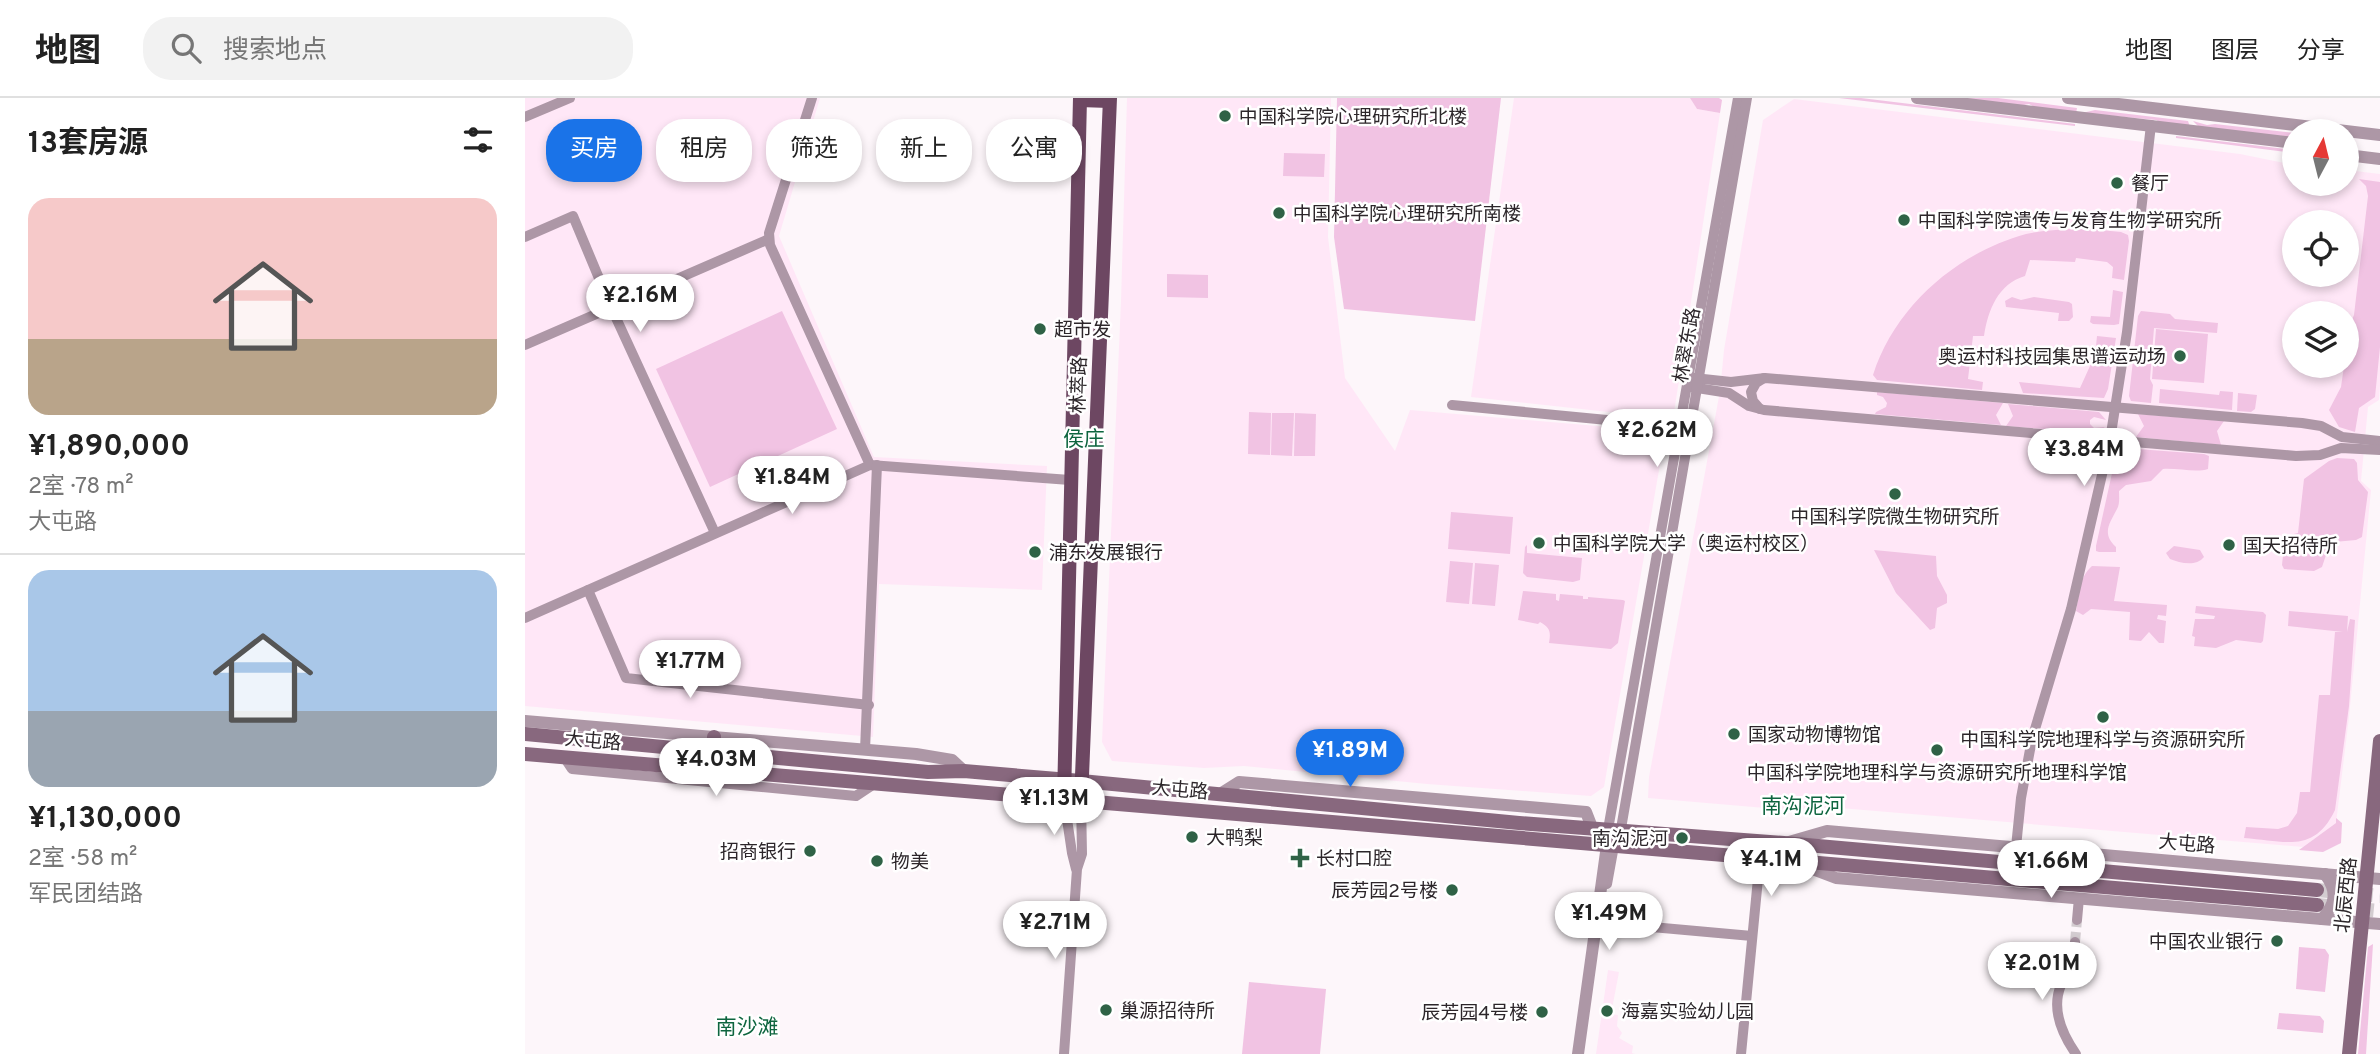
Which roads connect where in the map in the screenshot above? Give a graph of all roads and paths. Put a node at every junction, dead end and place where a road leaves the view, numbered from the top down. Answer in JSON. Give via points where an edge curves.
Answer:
{"nodes":[{"id":1,"x":570,"y":98,"type":"edge"},
{"id":2,"x":813,"y":98,"type":"edge"},
{"id":3,"x":1738,"y":98,"type":"edge"},
{"id":4,"x":1747,"y":98,"type":"edge"},
{"id":5,"x":1917,"y":98,"type":"edge"},
{"id":6,"x":2068,"y":98,"type":"edge"},
{"id":7,"x":1080,"y":99,"type":"edge"},
{"id":8,"x":1109,"y":99,"type":"edge"},
{"id":9,"x":525,"y":117,"type":"edge"},
{"id":10,"x":2151,"y":125,"type":"junction"},
{"id":11,"x":2375,"y":134,"type":"edge"},
{"id":12,"x":2282,"y":142,"type":"edge"},
{"id":13,"x":2374,"y":153,"type":"edge"},
{"id":14,"x":2359,"y":156,"type":"edge"},
{"id":15,"x":2380,"y":159,"type":"edge"},
{"id":16,"x":525,"y":237,"type":"edge"},
{"id":17,"x":769,"y":239,"type":"junction"},
{"id":18,"x":611,"y":307,"type":"junction"},
{"id":19,"x":525,"y":345,"type":"edge"},
{"id":20,"x":1765,"y":377,"type":"junction"},
{"id":21,"x":1693,"y":382,"type":"junction"},
{"id":22,"x":1452,"y":405,"type":"dead end"},
{"id":23,"x":2116,"y":408,"type":"junction"},
{"id":24,"x":1760,"y":409,"type":"junction"},
{"id":25,"x":1680,"y":427,"type":"junction"},
{"id":26,"x":2328,"y":429,"type":"junction"},
{"id":27,"x":2110,"y":440,"type":"junction"},
{"id":28,"x":2380,"y":441,"type":"edge"},
{"id":29,"x":2380,"y":450,"type":"edge"},
{"id":30,"x":2325,"y":453,"type":"junction"},
{"id":31,"x":874,"y":465,"type":"junction"},
{"id":32,"x":1070,"y":480,"type":"junction"},
{"id":33,"x":715,"y":533,"type":"junction"},
{"id":34,"x":588,"y":590,"type":"junction"},
{"id":35,"x":525,"y":618,"type":"edge"},
{"id":36,"x":869,"y":705,"type":"junction"},
{"id":37,"x":525,"y":721,"type":"edge"},
{"id":38,"x":525,"y":734,"type":"edge"},
{"id":39,"x":714,"y":737,"type":"junction"},
{"id":40,"x":2380,"y":741,"type":"edge"},
{"id":41,"x":1064,"y":747,"type":"junction"},
{"id":42,"x":1083,"y":748,"type":"junction"},
{"id":43,"x":865,"y":750,"type":"junction"},
{"id":44,"x":713,"y":753,"type":"junction"},
{"id":45,"x":525,"y":754,"type":"edge"},
{"id":46,"x":964,"y":771,"type":"junction"},
{"id":47,"x":1064,"y":779,"type":"junction"},
{"id":48,"x":1081,"y":780,"type":"junction"},
{"id":49,"x":1064,"y":799,"type":"junction"},
{"id":50,"x":1081,"y":800,"type":"junction"},
{"id":51,"x":1609,"y":838,"type":"junction"},
{"id":52,"x":1784,"y":843,"type":"junction"},
{"id":53,"x":2016,"y":848,"type":"junction"},
{"id":54,"x":1760,"y":858,"type":"junction"},
{"id":55,"x":1789,"y":860,"type":"junction"},
{"id":56,"x":1076,"y":869,"type":"junction"},
{"id":57,"x":2325,"y":874,"type":"junction"},
{"id":58,"x":2373,"y":879,"type":"edge"},
{"id":59,"x":2079,"y":898,"type":"junction"},
{"id":60,"x":2318,"y":905,"type":"junction"},
{"id":61,"x":2077,"y":920,"type":"tunnel mouth"},
{"id":62,"x":1599,"y":922,"type":"junction"},
{"id":63,"x":2362,"y":923,"type":"junction"},
{"id":64,"x":2380,"y":924,"type":"edge"},
{"id":65,"x":1752,"y":936,"type":"junction"},
{"id":66,"x":2075,"y":942,"type":"tunnel mouth"},
{"id":67,"x":1064,"y":1054,"type":"edge"},
{"id":68,"x":1578,"y":1054,"type":"edge"},
{"id":69,"x":1741,"y":1054,"type":"edge"},
{"id":70,"x":2075,"y":1054,"type":"edge"},
{"id":71,"x":2349,"y":1054,"type":"edge"}],
"edges":[{"from":1,"to":9,"type":"street"},
{"from":2,"to":17,"type":"street"},
{"from":3,"to":21,"type":"street","name":"林翠东路"},
{"from":4,"to":21,"type":"street","name":"林翠东路"},
{"from":5,"to":10,"type":"street"},
{"from":6,"to":11,"type":"street"},
{"from":7,"to":8,"type":"main road"},
{"from":7,"to":32,"type":"main road","name":"林萃路"},
{"from":8,"to":42,"type":"main road","name":"林萃路"},
{"from":10,"to":12,"type":"street"},
{"from":10,"to":23,"type":"street"},
{"from":11,"to":13,"type":"street"},
{"from":14,"to":15,"type":"street"},
{"from":16,"to":18,"type":"street","via":[[573,216]]},
{"from":17,"to":18,"type":"street"},
{"from":17,"to":31,"type":"street"},
{"from":18,"to":19,"type":"street"},
{"from":18,"to":33,"type":"street"},
{"from":20,"to":21,"type":"street","via":[[1731,383]]},
{"from":20,"to":23,"type":"street"},
{"from":20,"to":24,"type":"street","via":[[1751,392]]},
{"from":21,"to":24,"type":"street","via":[[1734,394]]},
{"from":21,"to":25,"type":"street","name":"林翠东路"},
{"from":21,"to":51,"type":"street","name":"林翠东路"},
{"from":22,"to":25,"type":"street"},
{"from":23,"to":26,"type":"street"},
{"from":23,"to":27,"type":"street"},
{"from":24,"to":27,"type":"street"},
{"from":25,"to":51,"type":"street","name":"林翠东路"},
{"from":26,"to":28,"type":"street","via":[[2342,437]]},
{"from":26,"to":30,"type":"street"},
{"from":27,"to":30,"type":"street","via":[[2296,456]]},
{"from":27,"to":53,"type":"street","via":[[2071,609],[2032,739]]},
{"from":29,"to":30,"type":"street","via":[[2341,448]]},
{"from":31,"to":32,"type":"street"},
{"from":31,"to":33,"type":"street"},
{"from":31,"to":36,"type":"street"},
{"from":32,"to":41,"type":"main road","name":"林萃路"},
{"from":33,"to":34,"type":"street"},
{"from":34,"to":35,"type":"street"},
{"from":34,"to":36,"type":"street","via":[[626,678]]},
{"from":36,"to":43,"type":"street"},
{"from":37,"to":39,"type":"street"},
{"from":38,"to":44,"type":"main road","name":"大屯路"},
{"from":39,"to":43,"type":"street"},
{"from":39,"to":44,"type":"main road"},
{"from":40,"to":58,"type":"main road","name":"北辰西路"},
{"from":41,"to":42,"type":"main road"},
{"from":41,"to":47,"type":"main road","name":"林萃路"},
{"from":42,"to":48,"type":"main road","name":"林萃路"},
{"from":43,"to":46,"type":"street","via":[[951,760]]},
{"from":44,"to":46,"type":"main road","name":"大屯路","via":[[928,772]]},
{"from":45,"to":49,"type":"main road","name":"大屯路"},
{"from":46,"to":47,"type":"main road","name":"大屯路"},
{"from":47,"to":48,"type":"main road","name":"大屯路"},
{"from":47,"to":49,"type":"main road","name":"林萃路"},
{"from":48,"to":50,"type":"main road","name":"林萃路"},
{"from":48,"to":51,"type":"main road","name":"大屯路"},
{"from":49,"to":50,"type":"main road","name":"大屯路"},
{"from":49,"to":56,"type":"street"},
{"from":50,"to":51,"type":"main road","name":"大屯路"},
{"from":50,"to":56,"type":"street","via":[[1082,854]]},
{"from":51,"to":52,"type":"main road","name":"大屯路"},
{"from":51,"to":54,"type":"main road","name":"大屯路"},
{"from":51,"to":62,"type":"street"},
{"from":51,"to":68,"type":"street"},
{"from":52,"to":53,"type":"street","name":"大屯路","via":[[1827,831]]},
{"from":52,"to":60,"type":"main road","name":"大屯路"},
{"from":53,"to":57,"type":"street","name":"大屯路"},
{"from":54,"to":55,"type":"main road","name":"大屯路"},
{"from":54,"to":65,"type":"street"},
{"from":55,"to":59,"type":"street","name":"大屯路","via":[[1836,878]]},
{"from":55,"to":60,"type":"main road","name":"大屯路"},
{"from":56,"to":67,"type":"street"},
{"from":57,"to":58,"type":"street","name":"大屯路"},
{"from":57,"to":60,"type":"street","via":[[2333,884],[2331,909]]},
{"from":58,"to":63,"type":"main road","name":"北辰西路"},
{"from":59,"to":60,"type":"street","name":"大屯路"},
{"from":59,"to":61,"type":"street"},
{"from":60,"to":63,"type":"street","name":"大屯路"},
{"from":62,"to":65,"type":"street"},
{"from":62,"to":68,"type":"street"},
{"from":63,"to":64,"type":"street","name":"大屯路"},
{"from":63,"to":71,"type":"main road","name":"北辰西路"},
{"from":65,"to":69,"type":"street"},
{"from":66,"to":70,"type":"street","via":[[2058,1002],[2059,1021]]}]}
